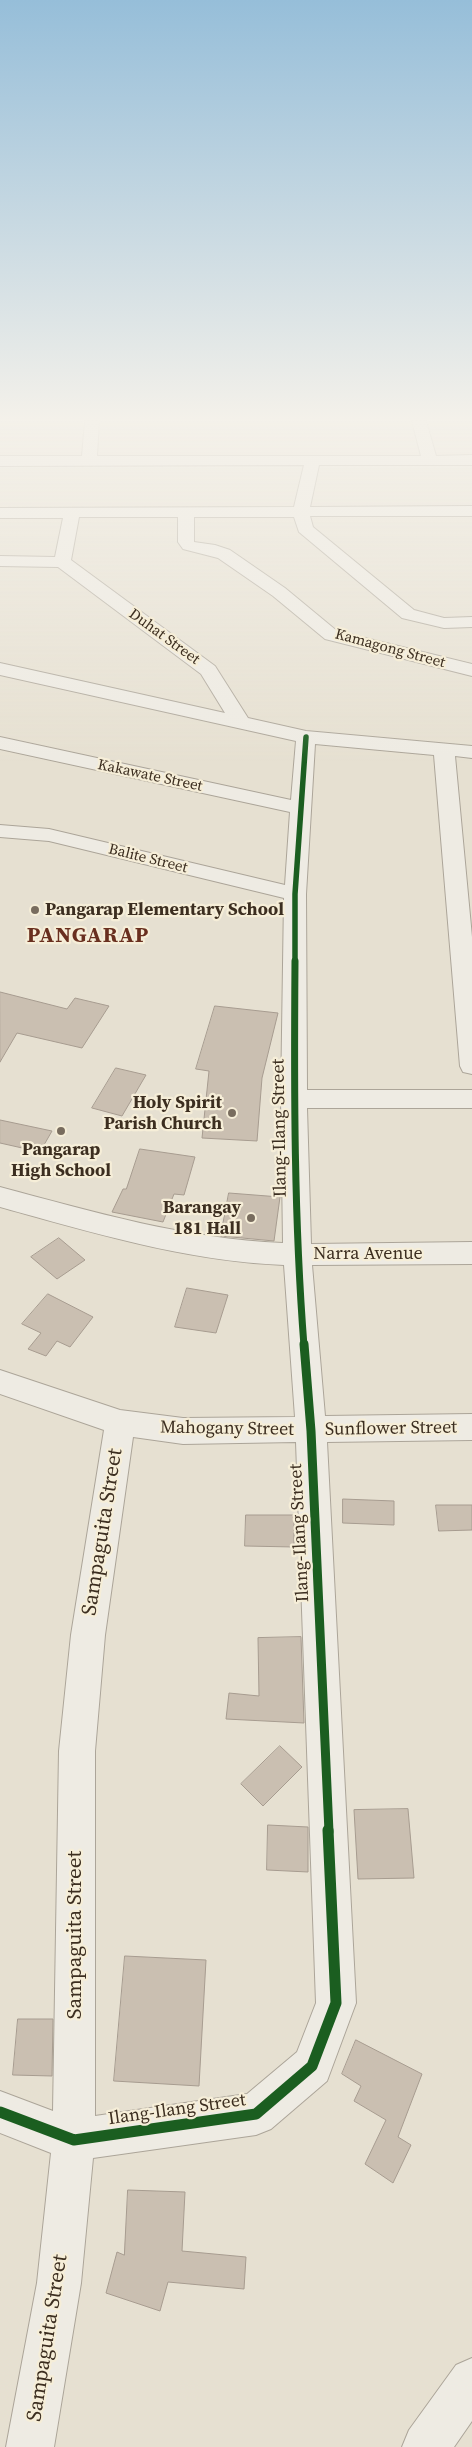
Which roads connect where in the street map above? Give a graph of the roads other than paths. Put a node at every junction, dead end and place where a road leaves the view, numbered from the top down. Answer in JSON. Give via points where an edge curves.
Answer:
{"nodes":[{"id":1,"x":67,"y":535,"type":"edge"},
{"id":2,"x":186,"y":535,"type":"edge"},
{"id":3,"x":313,"y":535,"type":"edge"},
{"id":4,"x":0,"y":561,"type":"edge"},
{"id":5,"x":62,"y":562,"type":"junction"},
{"id":6,"x":472,"y":622,"type":"edge"},
{"id":7,"x":0,"y":669,"type":"edge"},
{"id":8,"x":472,"y":670,"type":"edge"},
{"id":9,"x":241,"y":723,"type":"junction"},
{"id":10,"x":306,"y":737,"type":"junction"},
{"id":11,"x":0,"y":743,"type":"edge"},
{"id":12,"x":444,"y":750,"type":"junction"},
{"id":13,"x":472,"y":752,"type":"edge"},
{"id":14,"x":299,"y":808,"type":"junction"},
{"id":15,"x":0,"y":831,"type":"edge"},
{"id":16,"x":295,"y":894,"type":"junction"},
{"id":17,"x":472,"y":1066,"type":"edge"},
{"id":18,"x":472,"y":1099,"type":"edge"},
{"id":19,"x":294,"y":1100,"type":"junction"},
{"id":20,"x":0,"y":1197,"type":"edge"},
{"id":21,"x":472,"y":1253,"type":"edge"},
{"id":22,"x":297,"y":1254,"type":"junction"},
{"id":23,"x":0,"y":1382,"type":"edge"},
{"id":24,"x":120,"y":1423,"type":"junction"},
{"id":25,"x":472,"y":1427,"type":"edge"},
{"id":26,"x":311,"y":1431,"type":"junction"},
{"id":27,"x":0,"y":2112,"type":"edge"},
{"id":28,"x":74,"y":2140,"type":"junction"},
{"id":29,"x":472,"y":2381,"type":"edge"},
{"id":30,"x":30,"y":2447,"type":"edge"},
{"id":31,"x":426,"y":2447,"type":"edge"}],
"edges":[{"from":1,"to":5,"type":"street"},
{"from":2,"to":8,"type":"street","name":"Kamagong Street","via":[[190,546],[224,554],[279,592],[331,635]]},
{"from":3,"to":6,"type":"street","via":[[408,614],[444,623]]},
{"from":4,"to":5,"type":"street"},
{"from":5,"to":9,"type":"street","name":"Duhat Street","via":[[208,670]]},
{"from":7,"to":9,"type":"street"},
{"from":9,"to":10,"type":"street"},
{"from":10,"to":12,"type":"street"},
{"from":10,"to":14,"type":"street","name":"Ilang-Ilang Street"},
{"from":11,"to":14,"type":"street","name":"Kakawate Street"},
{"from":12,"to":13,"type":"street"},
{"from":12,"to":17,"type":"street"},
{"from":14,"to":16,"type":"street","name":"Ilang-Ilang Street"},
{"from":15,"to":16,"type":"street","name":"Balite Street","via":[[49,835]]},
{"from":16,"to":19,"type":"street","name":"Ilang-Ilang Street"},
{"from":18,"to":19,"type":"street"},
{"from":19,"to":22,"type":"street","name":"Ilang-Ilang Street"},
{"from":20,"to":22,"type":"street","name":"Narra Avenue","via":[[179,1243]]},
{"from":21,"to":22,"type":"street","name":"Narra Avenue"},
{"from":22,"to":26,"type":"street","name":"Ilang-Ilang Street"},
{"from":23,"to":24,"type":"street","name":"Mahogany Street"},
{"from":24,"to":26,"type":"street","name":"Mahogany Street","via":[[183,1431]]},
{"from":24,"to":28,"type":"street","name":"Sampaguita Street","via":[[89,1626],[77,1751]]},
{"from":25,"to":26,"type":"street","name":"Sunflower Street"},
{"from":26,"to":28,"type":"street","name":"Ilang-Ilang Street","via":[[336,2003],[312,2066],[256,2114]]},
{"from":27,"to":28,"type":"street"},
{"from":28,"to":30,"type":"street","name":"Sampaguita Street","via":[[59,2283]]},
{"from":29,"to":31,"type":"street"}]}
